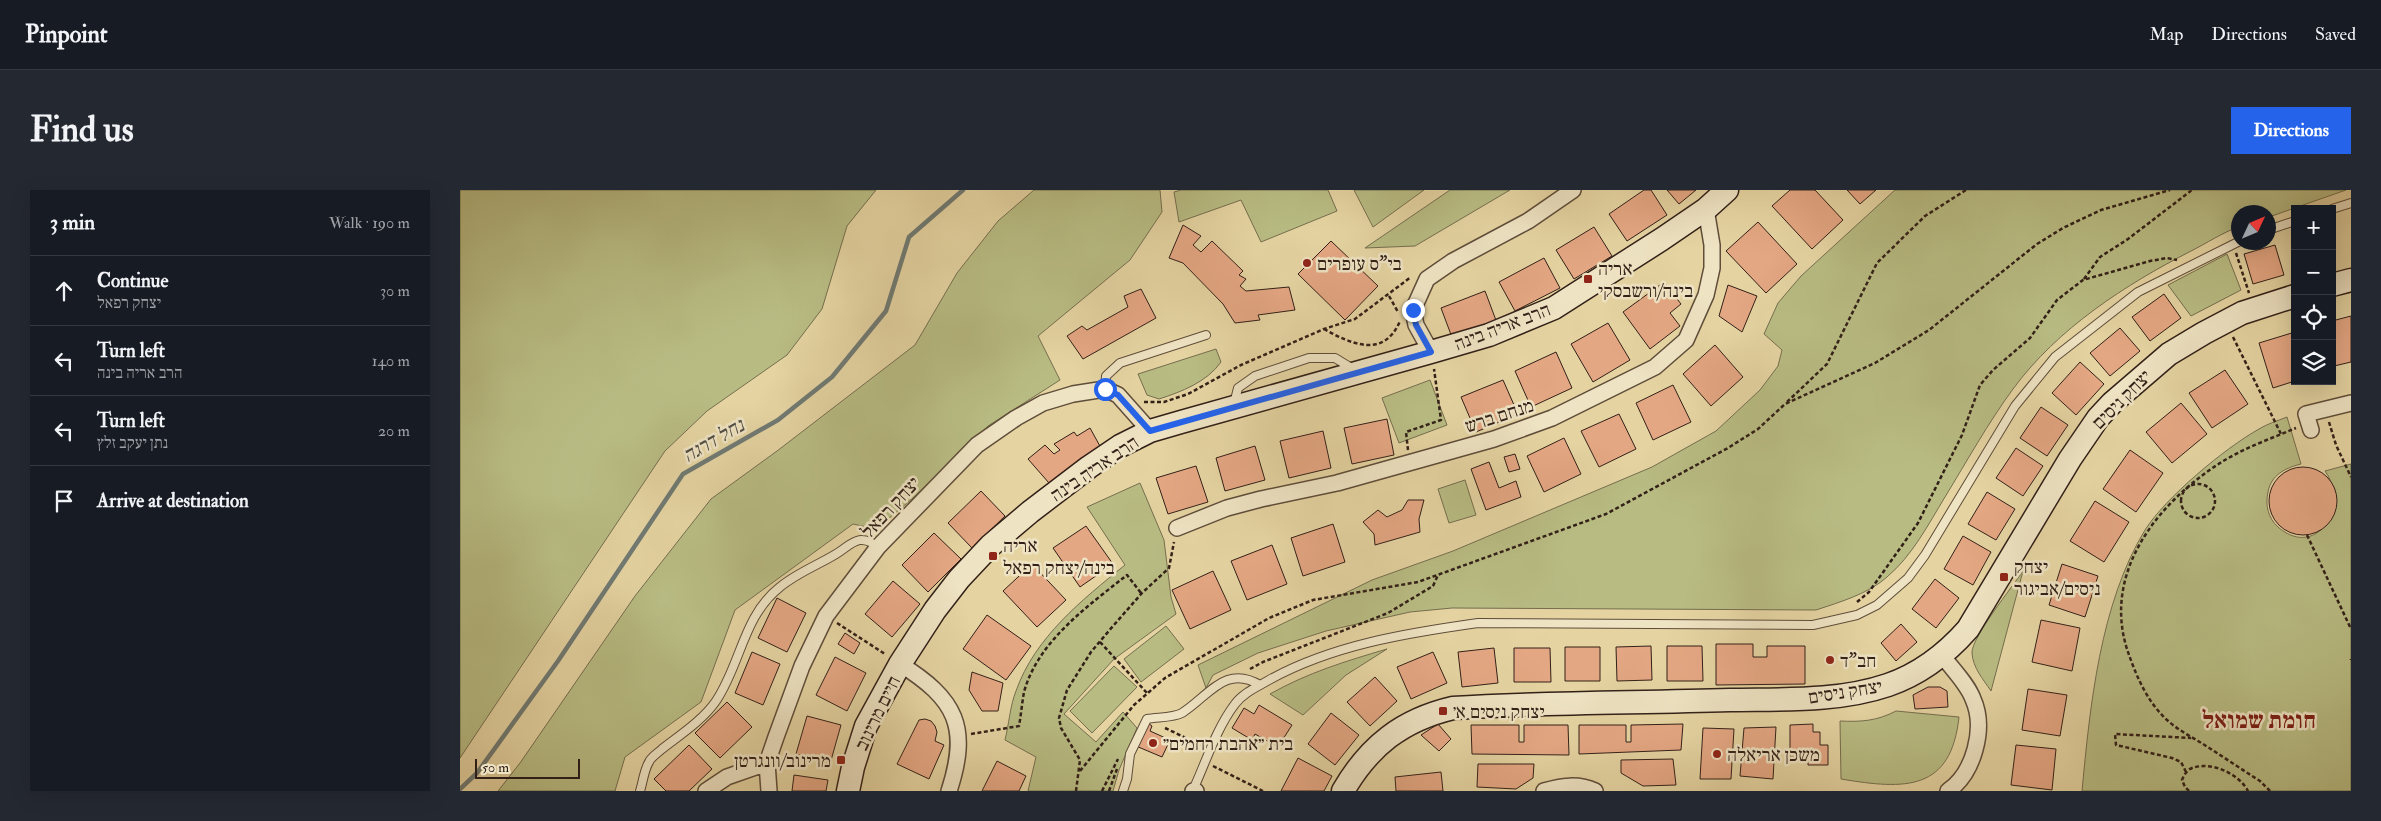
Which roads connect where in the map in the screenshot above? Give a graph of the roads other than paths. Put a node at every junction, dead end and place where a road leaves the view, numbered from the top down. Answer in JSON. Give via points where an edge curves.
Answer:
{"nodes":[{"id":1,"x":1573,"y":190,"type":"edge"},
{"id":2,"x":1727,"y":190,"type":"edge"},
{"id":3,"x":2351,"y":203,"type":"edge"},
{"id":4,"x":2336,"y":208,"type":"edge"},
{"id":5,"x":1706,"y":209,"type":"junction"},
{"id":6,"x":2291,"y":222,"type":"edge"},
{"id":7,"x":2276,"y":227,"type":"edge"},
{"id":8,"x":2231,"y":245,"type":"edge"},
{"id":9,"x":2351,"y":280,"type":"edge"},
{"id":10,"x":2336,"y":284,"type":"edge"},
{"id":11,"x":2291,"y":297,"type":"edge"},
{"id":12,"x":1206,"y":335,"type":"dead end"},
{"id":13,"x":1431,"y":352,"type":"junction"},
{"id":14,"x":1111,"y":392,"type":"junction"},
{"id":15,"x":2351,"y":403,"type":"edge"},
{"id":16,"x":2310,"y":426,"type":"road end"},
{"id":17,"x":1150,"y":431,"type":"junction"},
{"id":18,"x":1177,"y":528,"type":"road end"},
{"id":19,"x":878,"y":547,"type":"junction"},
{"id":20,"x":1942,"y":655,"type":"junction"},
{"id":21,"x":900,"y":664,"type":"junction"},
{"id":22,"x":1260,"y":685,"type":"junction"},
{"id":23,"x":767,"y":763,"type":"junction"},
{"id":24,"x":1957,"y":788,"type":"edge"},
{"id":25,"x":640,"y":791,"type":"edge"},
{"id":26,"x":706,"y":791,"type":"edge"},
{"id":27,"x":769,"y":791,"type":"edge"},
{"id":28,"x":848,"y":791,"type":"edge"},
{"id":29,"x":949,"y":791,"type":"edge"},
{"id":30,"x":1123,"y":791,"type":"edge"},
{"id":31,"x":1194,"y":791,"type":"edge"},
{"id":32,"x":1343,"y":791,"type":"edge"},
{"id":33,"x":1544,"y":791,"type":"edge"},
{"id":34,"x":1595,"y":791,"type":"edge"}],
"edges":[{"from":1,"to":13,"type":"street","via":[[1528,221],[1453,261],[1427,279],[1413,310],[1416,325]]},
{"from":2,"to":5,"type":"street","name":"הרב אריה בינה"},
{"from":3,"to":4,"type":"lane"},
{"from":5,"to":13,"type":"street","name":"הרב אריה בינה","via":[[1554,308],[1489,334]]},
{"from":5,"to":18,"type":"street","name":"מנחם ברש","via":[[1712,245],[1712,268],[1706,295],[1686,340],[1655,368],[1552,418],[1494,439],[1346,481],[1227,508]]},
{"from":6,"to":7,"type":"lane"},
{"from":8,"to":22,"type":"lane","via":[[2138,292],[2056,357],[2015,406],[1908,578],[1877,605],[1857,615],[1813,625],[1478,622],[1356,646],[1293,667]]},
{"from":9,"to":10,"type":"street"},
{"from":11,"to":20,"type":"street","name":"יצחק ניסים","via":[[2242,313],[2169,354],[2098,418],[2070,459],[1985,603],[1968,628]]},
{"from":12,"to":14,"type":"lane","via":[[1120,363],[1106,376]]},
{"from":13,"to":17,"type":"street","name":"הרב אריה בינה"},
{"from":14,"to":17,"type":"street"},
{"from":14,"to":19,"type":"street","name":"יצחק רפאל","via":[[1072,394],[1016,418],[977,445]]},
{"from":15,"to":16,"type":"street","via":[[2306,414]]},
{"from":17,"to":21,"type":"street","name":"הרב אריה בינה","via":[[1089,467],[990,546],[935,610]]},
{"from":19,"to":23,"type":"street","name":"יצחק רפאל","via":[[826,616],[788,701]]},
{"from":19,"to":25,"type":"lane","via":[[870,540],[855,540],[781,586],[768,598],[758,610],[715,703],[649,760]]},
{"from":20,"to":24,"type":"street","via":[[1973,698],[1978,712],[1975,748]]},
{"from":20,"to":32,"type":"street","name":"יצחק ניסים","via":[[1888,685],[1839,695],[1453,708],[1428,714],[1392,733],[1376,747]]},
{"from":21,"to":28,"type":"street","name":"חיים מרינוב","via":[[866,726]]},
{"from":21,"to":29,"type":"street","via":[[925,680],[951,711],[959,736]]},
{"from":22,"to":30,"type":"lane","via":[[1248,678],[1233,679],[1213,688],[1180,714],[1147,719],[1130,754]]},
{"from":22,"to":31,"type":"lane","via":[[1236,703],[1225,719]]},
{"from":23,"to":26,"type":"street","via":[[727,777]]},
{"from":23,"to":27,"type":"street","name":"יצחק רפאל"},
{"from":33,"to":34,"type":"street","via":[[1566,786],[1582,786]]}]}
